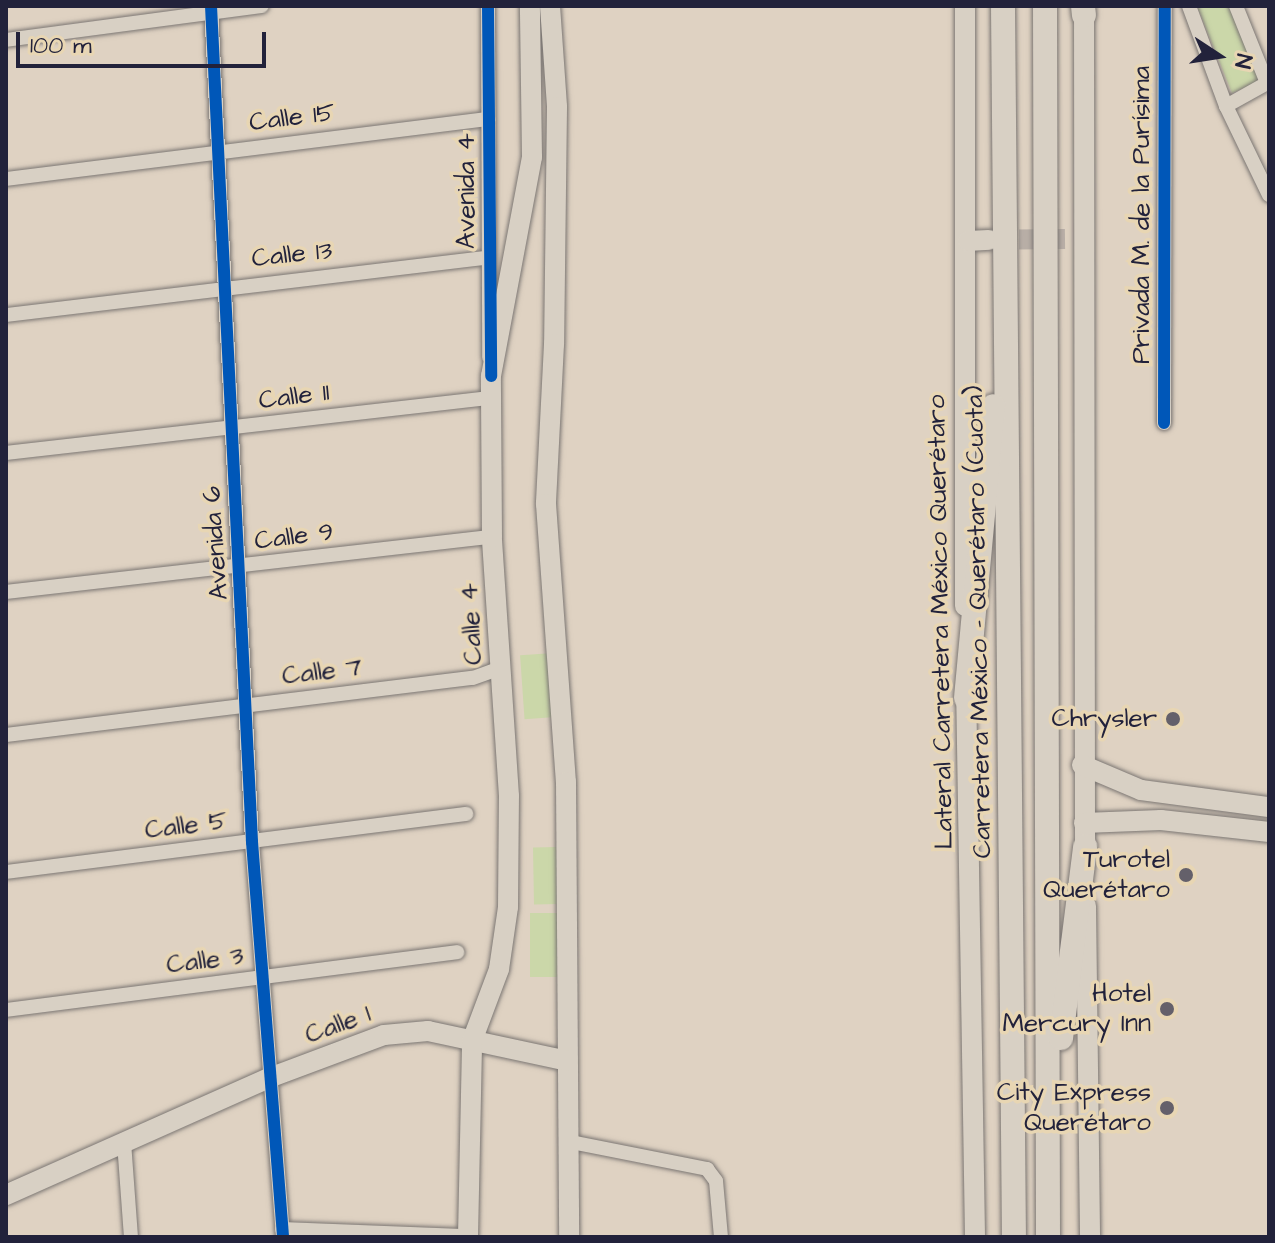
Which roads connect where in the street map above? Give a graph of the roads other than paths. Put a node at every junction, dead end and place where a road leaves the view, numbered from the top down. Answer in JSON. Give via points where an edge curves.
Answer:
{"nodes":[{"id":1,"x":262,"y":6,"type":"edge"},
{"id":2,"x":488,"y":6,"type":"edge"},
{"id":3,"x":530,"y":6,"type":"edge"},
{"id":4,"x":550,"y":6,"type":"edge"},
{"id":5,"x":965,"y":6,"type":"edge"},
{"id":6,"x":1003,"y":6,"type":"edge"},
{"id":7,"x":1045,"y":6,"type":"edge"},
{"id":8,"x":1165,"y":6,"type":"edge"},
{"id":9,"x":1189,"y":6,"type":"edge"},
{"id":10,"x":1236,"y":6,"type":"edge"},
{"id":11,"x":211,"y":8,"type":"edge"},
{"id":12,"x":1084,"y":9,"type":"edge"},
{"id":13,"x":6,"y":40,"type":"edge"},
{"id":14,"x":1268,"y":82,"type":"edge"},
{"id":15,"x":1226,"y":106,"type":"junction"},
{"id":16,"x":488,"y":119,"type":"junction"},
{"id":17,"x":220,"y":150,"type":"junction"},
{"id":18,"x":6,"y":179,"type":"edge"},
{"id":19,"x":1269,"y":195,"type":"edge"},
{"id":20,"x":989,"y":240,"type":"tunnel mouth"},
{"id":21,"x":968,"y":241,"type":"junction"},
{"id":22,"x":489,"y":257,"type":"junction"},
{"id":23,"x":226,"y":286,"type":"junction"},
{"id":24,"x":6,"y":315,"type":"edge"},
{"id":25,"x":1004,"y":332,"type":"junction"},
{"id":26,"x":491,"y":376,"type":"junction"},
{"id":27,"x":492,"y":398,"type":"junction"},
{"id":28,"x":1164,"y":423,"type":"dead end"},
{"id":29,"x":232,"y":428,"type":"junction"},
{"id":30,"x":6,"y":453,"type":"edge"},
{"id":31,"x":492,"y":537,"type":"junction"},
{"id":32,"x":240,"y":568,"type":"junction"},
{"id":33,"x":6,"y":592,"type":"edge"},
{"id":34,"x":500,"y":668,"type":"junction"},
{"id":35,"x":966,"y":698,"type":"junction"},
{"id":36,"x":247,"y":706,"type":"junction"},
{"id":37,"x":6,"y":735,"type":"edge"},
{"id":38,"x":1082,"y":765,"type":"junction"},
{"id":39,"x":1269,"y":807,"type":"edge"},
{"id":40,"x":466,"y":814,"type":"dead end"},
{"id":41,"x":1269,"y":832,"type":"edge"},
{"id":42,"x":1084,"y":835,"type":"junction"},
{"id":43,"x":252,"y":842,"type":"junction"},
{"id":44,"x":6,"y":872,"type":"edge"},
{"id":45,"x":457,"y":952,"type":"dead end"},
{"id":46,"x":260,"y":978,"type":"junction"},
{"id":47,"x":6,"y":1010,"type":"edge"},
{"id":48,"x":472,"y":1041,"type":"junction"},
{"id":49,"x":568,"y":1061,"type":"junction"},
{"id":50,"x":269,"y":1078,"type":"junction"},
{"id":51,"x":1048,"y":1135,"type":"junction"},
{"id":52,"x":124,"y":1142,"type":"junction"},
{"id":53,"x":571,"y":1142,"type":"junction"},
{"id":54,"x":6,"y":1195,"type":"edge"},
{"id":55,"x":1048,"y":1195,"type":"junction"},
{"id":56,"x":282,"y":1233,"type":"edge"},
{"id":57,"x":468,"y":1236,"type":"edge"},
{"id":58,"x":131,"y":1237,"type":"edge"},
{"id":59,"x":569,"y":1237,"type":"edge"},
{"id":60,"x":721,"y":1237,"type":"edge"},
{"id":61,"x":975,"y":1237,"type":"edge"},
{"id":62,"x":1014,"y":1237,"type":"edge"},
{"id":63,"x":1048,"y":1237,"type":"edge"},
{"id":64,"x":1054,"y":1237,"type":"edge"},
{"id":65,"x":1090,"y":1237,"type":"edge"}],
"edges":[{"from":1,"to":11,"type":"street"},
{"from":2,"to":16,"type":"street","name":"Avenida 4"},
{"from":3,"to":26,"type":"main road","name":"Calle 4","via":[[532,157]]},
{"from":4,"to":49,"type":"main road","via":[[556,154],[546,504],[566,782]]},
{"from":5,"to":21,"type":"main road","name":"Lateral Carretera México Querétaro"},
{"from":6,"to":25,"type":"highway","name":"Carretera México - Querétaro (Cuota)"},
{"from":7,"to":51,"type":"highway"},
{"from":8,"to":28,"type":"street","name":"Privada M. de la Purísima"},
{"from":9,"to":15,"type":"street"},
{"from":10,"to":14,"type":"street"},
{"from":11,"to":13,"type":"street"},
{"from":11,"to":17,"type":"street","name":"Avenida 6"},
{"from":12,"to":38,"type":"main road","via":[[1074,238]]},
{"from":14,"to":15,"type":"street"},
{"from":15,"to":19,"type":"street"},
{"from":16,"to":17,"type":"street","name":"Calle 15"},
{"from":16,"to":22,"type":"street","name":"Avenida 4"},
{"from":17,"to":18,"type":"street","name":"Calle 15"},
{"from":17,"to":23,"type":"street","name":"Avenida 6"},
{"from":20,"to":21,"type":"main road"},
{"from":21,"to":35,"type":"main road","name":"Lateral Carretera México Querétaro"},
{"from":22,"to":23,"type":"street","name":"Calle 13"},
{"from":22,"to":26,"type":"street","name":"Avenida 4"},
{"from":23,"to":24,"type":"street","name":"Calle 13"},
{"from":23,"to":29,"type":"street","name":"Avenida 6"},
{"from":25,"to":35,"type":"highway","via":[[984,469]]},
{"from":25,"to":62,"type":"highway","name":"Carretera México - Querétaro (Cuota)"},
{"from":26,"to":27,"type":"main road","name":"Calle 4"},
{"from":27,"to":29,"type":"street","name":"Calle 11"},
{"from":27,"to":31,"type":"main road","name":"Calle 4"},
{"from":29,"to":30,"type":"street","name":"Calle 11"},
{"from":29,"to":32,"type":"street","name":"Avenida 6"},
{"from":31,"to":32,"type":"street","name":"Calle 9"},
{"from":31,"to":34,"type":"main road","name":"Calle 4"},
{"from":32,"to":33,"type":"street","name":"Calle 9"},
{"from":32,"to":36,"type":"street","name":"Avenida 6"},
{"from":34,"to":36,"type":"street","name":"Calle 7","via":[[473,678]]},
{"from":34,"to":48,"type":"main road","name":"Calle 4","via":[[509,796],[508,907],[499,969]]},
{"from":35,"to":61,"type":"main road","name":"Lateral Carretera México Querétaro"},
{"from":36,"to":37,"type":"street","name":"Calle 7"},
{"from":36,"to":43,"type":"street","name":"Avenida 6"},
{"from":38,"to":39,"type":"main road","via":[[1141,790]]},
{"from":38,"to":42,"type":"main road"},
{"from":40,"to":43,"type":"street","name":"Calle 5"},
{"from":41,"to":42,"type":"main road","via":[[1161,820]]},
{"from":42,"to":51,"type":"highway"},
{"from":42,"to":65,"type":"main road"},
{"from":43,"to":44,"type":"street","name":"Calle 5"},
{"from":43,"to":46,"type":"street","name":"Avenida 6"},
{"from":45,"to":46,"type":"street","name":"Calle 3"},
{"from":46,"to":47,"type":"street","name":"Calle 3"},
{"from":46,"to":50,"type":"street","name":"Avenida 6"},
{"from":48,"to":49,"type":"main road","name":"Calle 1"},
{"from":48,"to":50,"type":"main road","name":"Calle 1","via":[[407,1030]]},
{"from":48,"to":57,"type":"main road","name":"Calle 4"},
{"from":49,"to":53,"type":"main road"},
{"from":50,"to":52,"type":"main road","name":"Calle 1"},
{"from":50,"to":56,"type":"street","name":"Avenida 6"},
{"from":51,"to":55,"type":"highway"},
{"from":52,"to":54,"type":"main road","name":"Calle 1"},
{"from":52,"to":58,"type":"street"},
{"from":53,"to":59,"type":"main road"},
{"from":53,"to":60,"type":"street","via":[[707,1169],[716,1181]]},
{"from":55,"to":63,"type":"highway"},
{"from":55,"to":64,"type":"highway"},
{"from":56,"to":57,"type":"street"}]}
